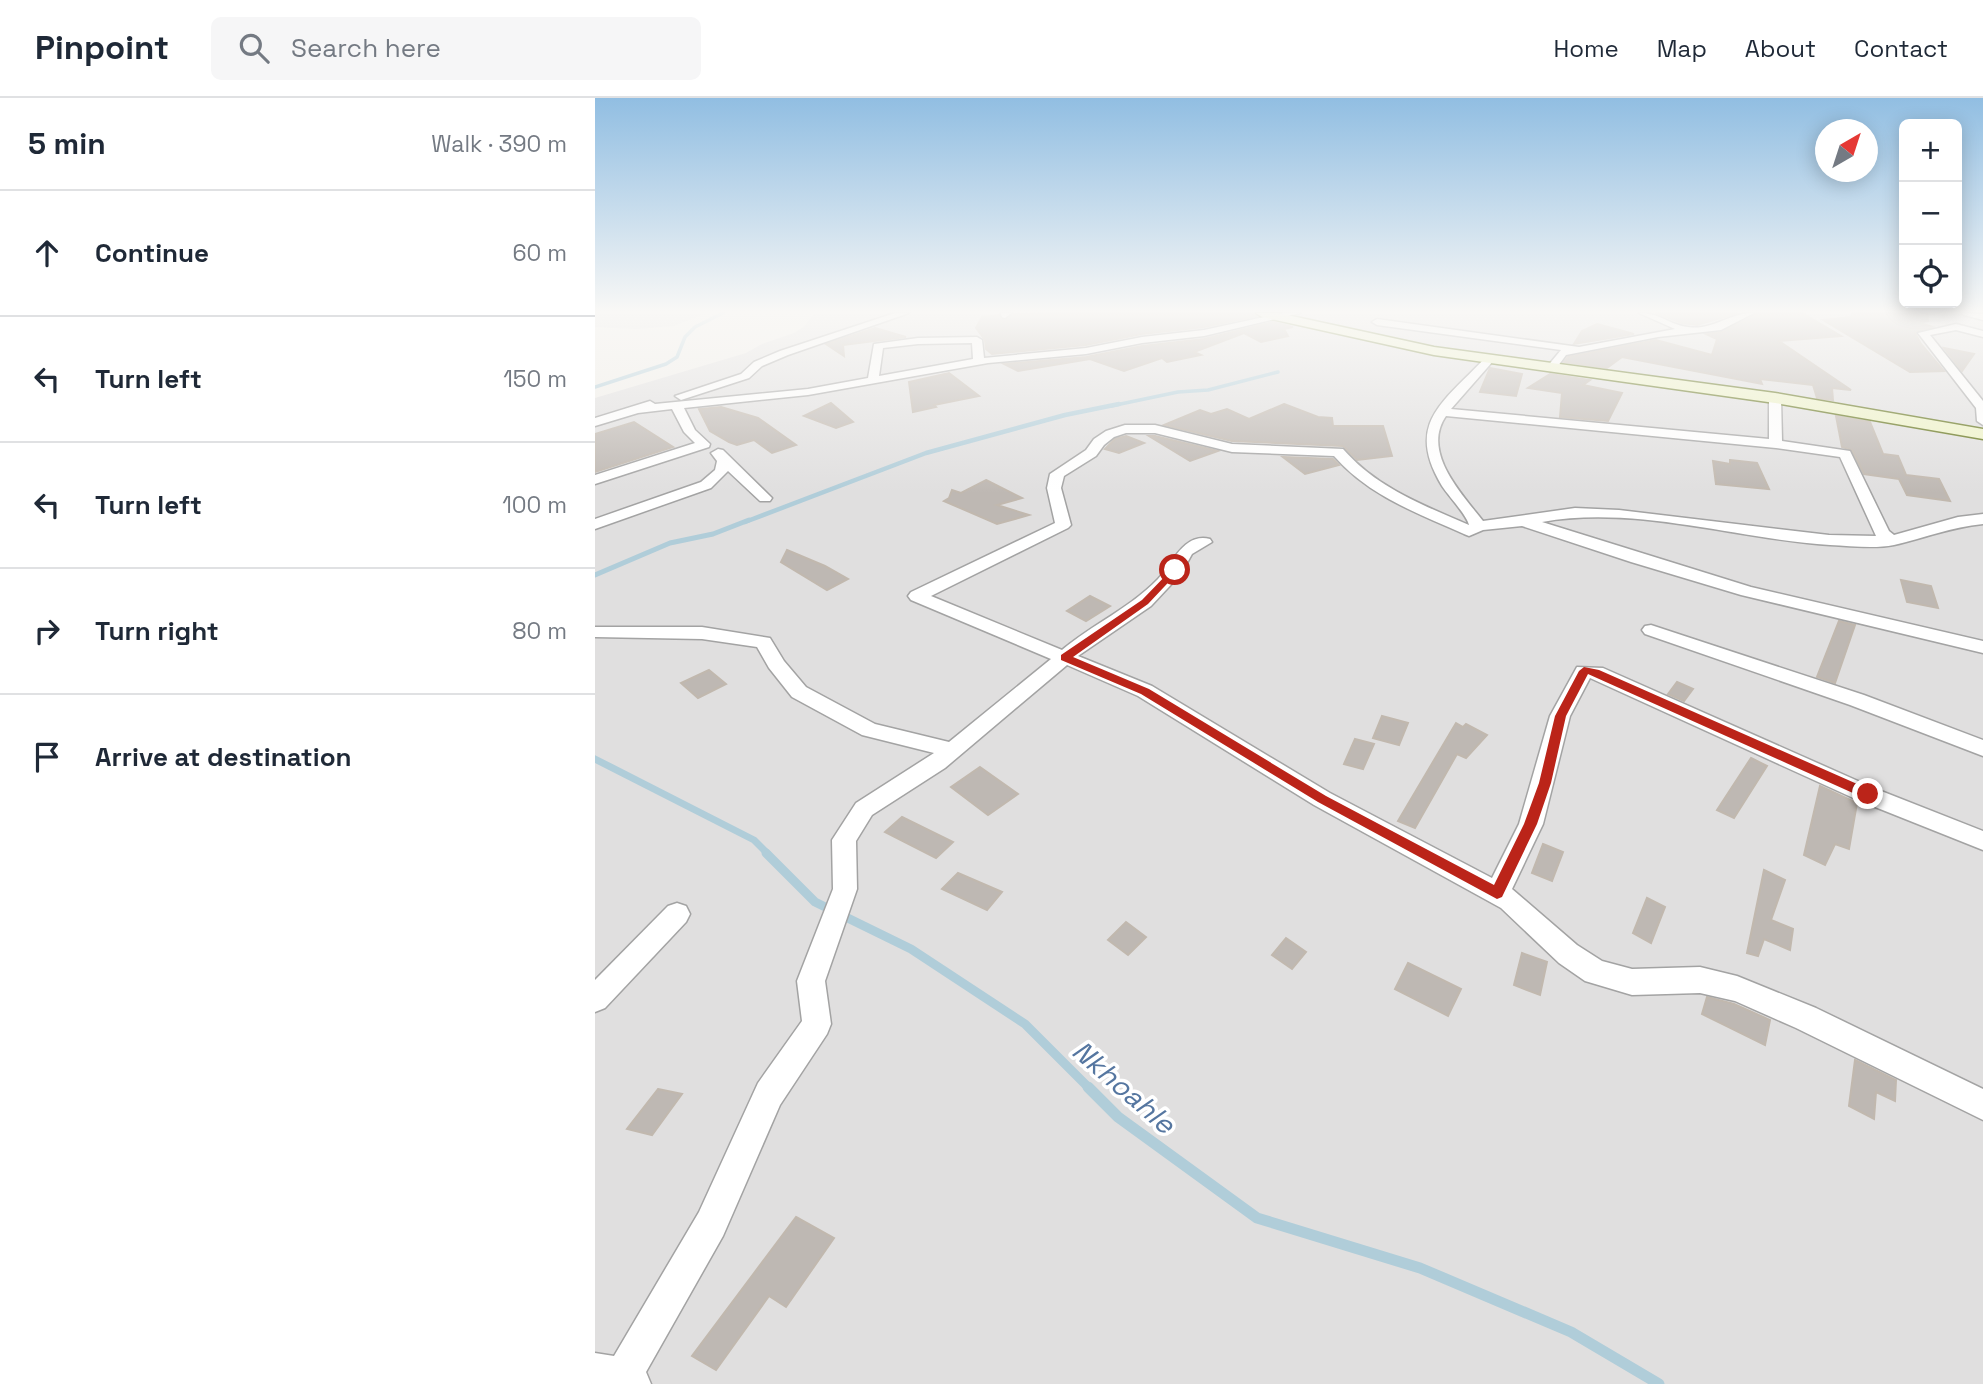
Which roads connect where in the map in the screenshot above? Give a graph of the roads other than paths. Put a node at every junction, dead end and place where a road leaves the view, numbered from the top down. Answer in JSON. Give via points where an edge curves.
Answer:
{"nodes":[{"id":1,"x":748,"y":373,"type":"edge"},
{"id":2,"x":874,"y":373,"type":"edge"},
{"id":3,"x":918,"y":373,"type":"edge"},
{"id":4,"x":1478,"y":373,"type":"edge"},
{"id":5,"x":1588,"y":373,"type":"edge"},
{"id":6,"x":1954,"y":373,"type":"edge"},
{"id":7,"x":873,"y":381,"type":"junction"},
{"id":8,"x":1775,"y":398,"type":"junction"},
{"id":9,"x":675,"y":405,"type":"junction"},
{"id":10,"x":638,"y":409,"type":"junction"},
{"id":11,"x":1444,"y":412,"type":"junction"},
{"id":12,"x":1983,"y":421,"type":"edge"},
{"id":13,"x":595,"y":422,"type":"edge"},
{"id":14,"x":1983,"y":434,"type":"edge"},
{"id":15,"x":704,"y":444,"type":"junction"},
{"id":16,"x":1776,"y":444,"type":"junction"},
{"id":17,"x":723,"y":463,"type":"junction"},
{"id":18,"x":595,"y":481,"type":"edge"},
{"id":19,"x":765,"y":498,"type":"dead end"},
{"id":20,"x":1983,"y":519,"type":"edge"},
{"id":21,"x":1523,"y":521,"type":"junction"},
{"id":22,"x":595,"y":524,"type":"edge"},
{"id":23,"x":1479,"y":526,"type":"junction"},
{"id":24,"x":1891,"y":541,"type":"junction"},
{"id":25,"x":1204,"y":542,"type":"dead end"},
{"id":26,"x":1651,"y":630,"type":"dead end"},
{"id":27,"x":595,"y":632,"type":"edge"},
{"id":28,"x":1983,"y":647,"type":"edge"},
{"id":29,"x":1065,"y":657,"type":"junction"},
{"id":30,"x":1983,"y":748,"type":"edge"},
{"id":31,"x":952,"y":750,"type":"junction"},
{"id":32,"x":1983,"y":841,"type":"edge"},
{"id":33,"x":1497,"y":893,"type":"junction"},
{"id":34,"x":677,"y":914,"type":"dead end"},
{"id":35,"x":595,"y":999,"type":"edge"},
{"id":36,"x":1983,"y":1105,"type":"edge"},
{"id":37,"x":617,"y":1377,"type":"edge"}],
"edges":[{"from":1,"to":10,"type":"street"},
{"from":2,"to":7,"type":"street"},
{"from":3,"to":7,"type":"street"},
{"from":4,"to":11,"type":"street"},
{"from":5,"to":8,"type":"street"},
{"from":6,"to":12,"type":"street","via":[[1982,408]]},
{"from":7,"to":9,"type":"street"},
{"from":8,"to":14,"type":"street"},
{"from":8,"to":16,"type":"street"},
{"from":9,"to":10,"type":"street"},
{"from":9,"to":15,"type":"street","via":[[690,432]]},
{"from":10,"to":13,"type":"street"},
{"from":11,"to":16,"type":"street"},
{"from":11,"to":23,"type":"street","via":[[1430,437],[1434,457],[1445,481]]},
{"from":15,"to":17,"type":"street","via":[[719,453]]},
{"from":15,"to":18,"type":"street"},
{"from":16,"to":24,"type":"street","via":[[1845,454],[1882,533]]},
{"from":17,"to":19,"type":"street","via":[[750,480]]},
{"from":17,"to":22,"type":"street","via":[[706,485]]},
{"from":20,"to":24,"type":"street"},
{"from":21,"to":23,"type":"street"},
{"from":21,"to":24,"type":"street","via":[[1574,512],[1619,514],[1829,540]]},
{"from":21,"to":28,"type":"street","via":[[1747,591]]},
{"from":23,"to":29,"type":"street","via":[[1469,531],[1389,493],[1353,471],[1338,452],[1232,448],[1155,429],[1125,429],[1110,434],[1091,453],[1057,474],[1054,488],[1063,525],[918,596]]},
{"from":25,"to":29,"type":"street","via":[[1187,551],[1145,602]]},
{"from":26,"to":30,"type":"street"},
{"from":27,"to":31,"type":"street","via":[[702,634],[764,642],[799,691],[827,708],[869,730]]},
{"from":29,"to":31,"type":"street"},
{"from":29,"to":33,"type":"street","via":[[1145,691],[1322,799]]},
{"from":31,"to":37,"type":"street","via":[[863,809],[844,839],[845,889],[811,981],[817,1024],[769,1094],[711,1224]]},
{"from":32,"to":33,"type":"street","via":[[1596,672],[1584,671],[1560,716],[1531,824]]},
{"from":33,"to":36,"type":"street","via":[[1567,954],[1595,972],[1632,982],[1700,980],[1737,989]]},
{"from":34,"to":35,"type":"street"}]}
